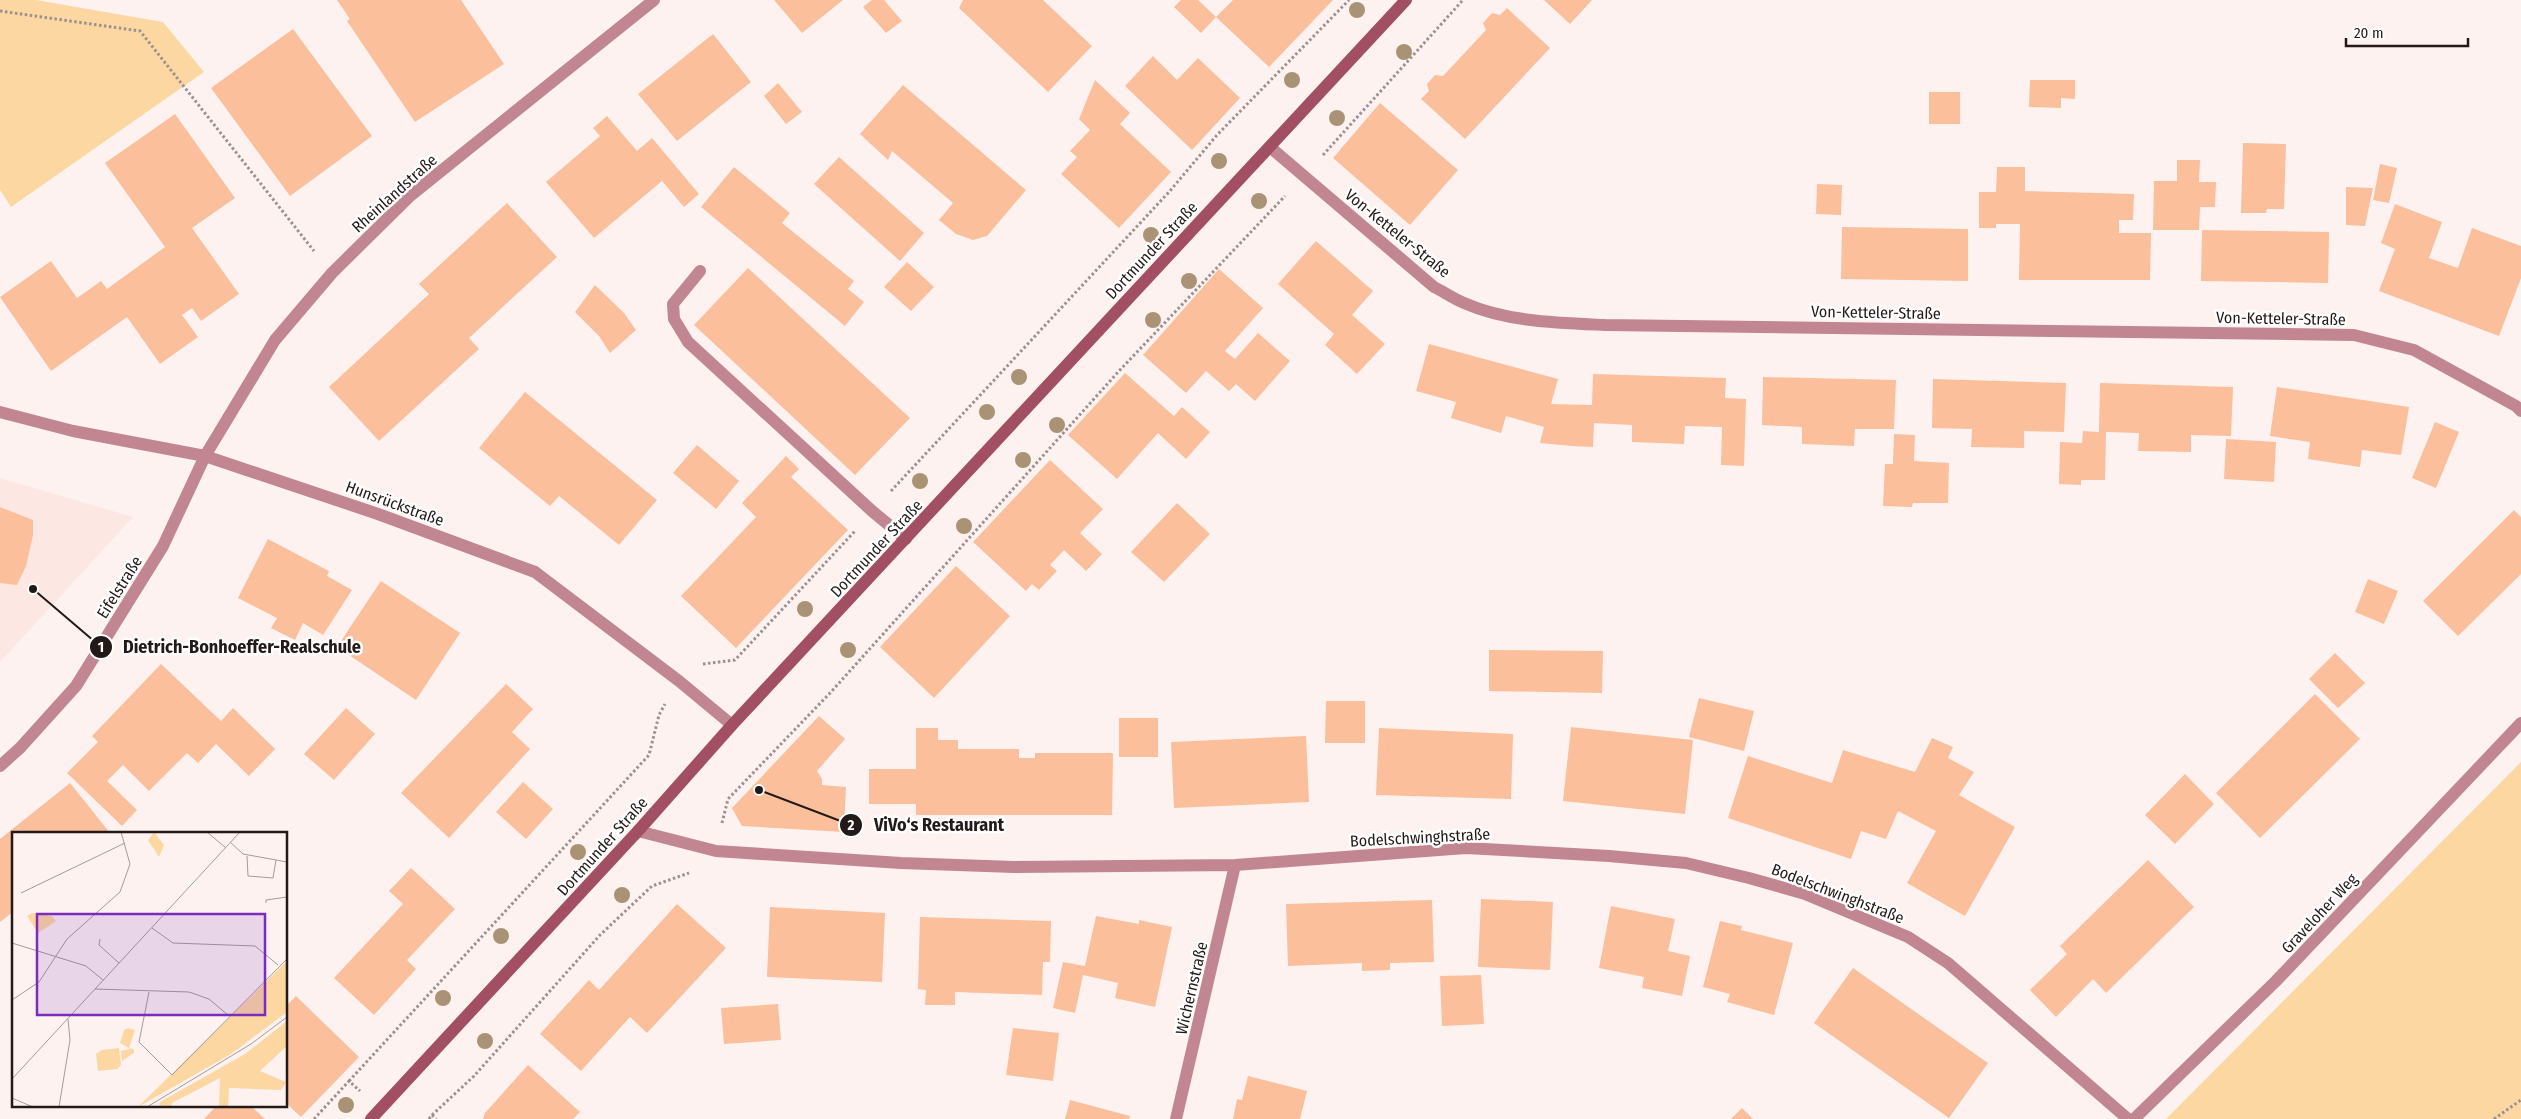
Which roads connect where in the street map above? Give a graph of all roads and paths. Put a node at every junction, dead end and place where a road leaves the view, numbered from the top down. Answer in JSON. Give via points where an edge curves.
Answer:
{"nodes":[{"id":1,"x":654,"y":0,"type":"edge"},
{"id":2,"x":1349,"y":0,"type":"edge"},
{"id":3,"x":1406,"y":0,"type":"edge"},
{"id":4,"x":1464,"y":0,"type":"edge"},
{"id":5,"x":0,"y":11,"type":"edge"},
{"id":6,"x":1270,"y":147,"type":"junction"},
{"id":7,"x":1307,"y":179,"type":"junction"},
{"id":8,"x":700,"y":271,"type":"dead end"},
{"id":9,"x":332,"y":273,"type":"junction"},
{"id":10,"x":2521,"y":411,"type":"edge"},
{"id":11,"x":0,"y":412,"type":"edge"},
{"id":12,"x":206,"y":456,"type":"junction"},
{"id":13,"x":872,"y":512,"type":"junction"},
{"id":14,"x":906,"y":539,"type":"junction"},
{"id":15,"x":679,"y":681,"type":"junction"},
{"id":16,"x":2521,"y":723,"type":"edge"},
{"id":17,"x":732,"y":725,"type":"junction"},
{"id":18,"x":0,"y":766,"type":"edge"},
{"id":19,"x":638,"y":831,"type":"junction"},
{"id":20,"x":716,"y":851,"type":"junction"},
{"id":21,"x":1235,"y":865,"type":"junction"},
{"id":22,"x":349,"y":1081,"type":"dead end"},
{"id":23,"x":2521,"y":1100,"type":"edge"},
{"id":24,"x":432,"y":1115,"type":"junction"},
{"id":25,"x":371,"y":1119,"type":"edge"},
{"id":26,"x":429,"y":1119,"type":"edge"},
{"id":27,"x":436,"y":1119,"type":"edge"},
{"id":28,"x":1176,"y":1119,"type":"edge"},
{"id":29,"x":2128,"y":1119,"type":"edge"},
{"id":30,"x":2134,"y":1119,"type":"edge"},
{"id":31,"x":2494,"y":1119,"type":"edge"}],
"edges":[{"from":1,"to":9,"type":"street","name":"Rheinlandstraße","via":[[410,196]]},
{"from":2,"to":13,"type":"path","via":[[1217,135],[1169,192]]},
{"from":3,"to":6,"type":"street","name":"Dortmunder Straße"},
{"from":4,"to":7,"type":"path","via":[[1327,150]]},
{"from":5,"to":9,"type":"path","via":[[140,31]]},
{"from":6,"to":7,"type":"street","name":"Von-Ketteler-Straße"},
{"from":6,"to":14,"type":"street","name":"Dortmunder Straße"},
{"from":7,"to":10,"type":"street","name":"Von-Ketteler-Straße","via":[[1434,287],[1465,304],[1501,314],[1549,322],[1605,325],[2354,335],[2414,350]]},
{"from":7,"to":20,"type":"path","via":[[1284,196],[1119,371],[831,692],[728,799]]},
{"from":8,"to":13,"type":"street","via":[[673,304],[674,319],[688,342]]},
{"from":9,"to":12,"type":"street","name":"Rheinlandstraße","via":[[275,340]]},
{"from":11,"to":12,"type":"street","name":"Hunsrückstraße","via":[[73,431]]},
{"from":12,"to":15,"type":"street","name":"Hunsrückstraße","via":[[535,572]]},
{"from":12,"to":18,"type":"street","name":"Eifelstraße","via":[[163,546],[76,686]]},
{"from":13,"to":14,"type":"street"},
{"from":13,"to":15,"type":"path","via":[[735,660],[704,663]]},
{"from":14,"to":17,"type":"street","name":"Dortmunder Straße"},
{"from":15,"to":17,"type":"street","name":"Hunsrückstraße"},
{"from":15,"to":22,"type":"path","via":[[659,715],[648,755]]},
{"from":16,"to":30,"type":"street","name":"Graveloher Weg","via":[[2276,981]]},
{"from":17,"to":19,"type":"street","name":"Dortmunder Straße"},
{"from":19,"to":20,"type":"street","name":"Bodelschwinghstraße"},
{"from":19,"to":25,"type":"street","name":"Dortmunder Straße"},
{"from":20,"to":21,"type":"street","name":"Bodelschwinghstraße","via":[[1014,867]]},
{"from":20,"to":24,"type":"path","via":[[687,875],[652,886],[600,935],[474,1076]]},
{"from":21,"to":28,"type":"street","name":"Wichernstraße"},
{"from":21,"to":29,"type":"street","name":"Bodelschwinghstraße","via":[[1466,848],[1686,863],[1749,878],[1805,894],[1908,937],[1948,963]]},
{"from":23,"to":31,"type":"path"},
{"from":24,"to":26,"type":"path"},
{"from":24,"to":27,"type":"path"}]}
